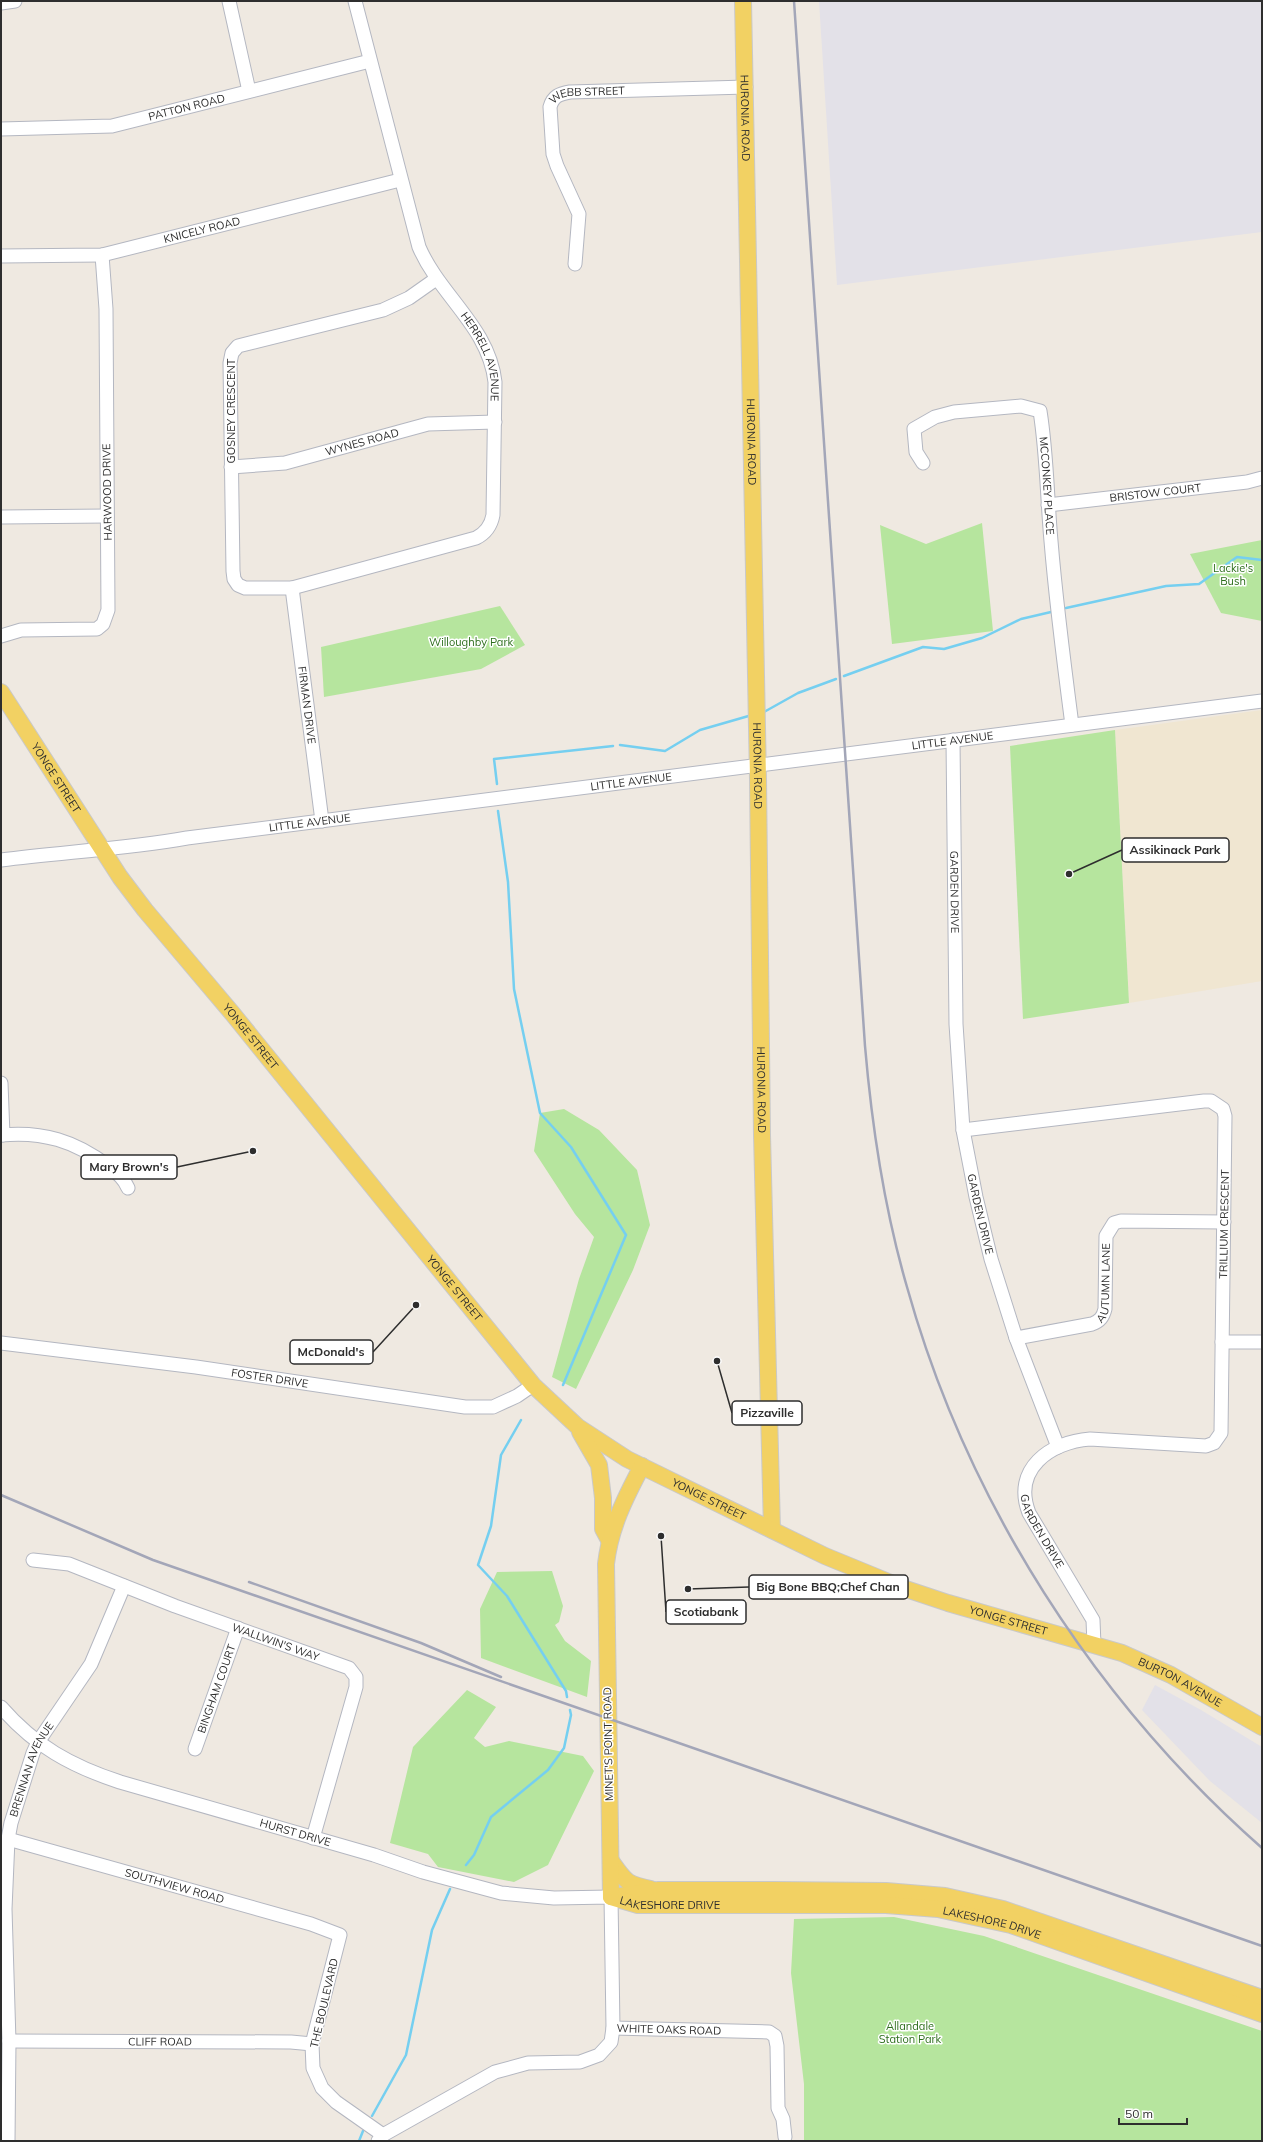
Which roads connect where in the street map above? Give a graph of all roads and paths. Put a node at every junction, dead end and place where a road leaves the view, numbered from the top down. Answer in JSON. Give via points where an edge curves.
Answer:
{"nodes":[{"id":1,"x":15,"y":1,"type":"edge"},
{"id":2,"x":229,"y":1,"type":"edge"},
{"id":3,"x":355,"y":1,"type":"edge"},
{"id":4,"x":743,"y":1,"type":"edge"},
{"id":5,"x":1,"y":3,"type":"edge"},
{"id":6,"x":370,"y":61,"type":"junction"},
{"id":7,"x":746,"y":87,"type":"junction"},
{"id":8,"x":249,"y":91,"type":"junction"},
{"id":9,"x":1,"y":129,"type":"edge"},
{"id":10,"x":400,"y":180,"type":"junction"},
{"id":11,"x":102,"y":255,"type":"junction"},
{"id":12,"x":1,"y":256,"type":"edge"},
{"id":13,"x":575,"y":264,"type":"dead end"},
{"id":14,"x":436,"y":278,"type":"junction"},
{"id":15,"x":495,"y":422,"type":"junction"},
{"id":16,"x":923,"y":463,"type":"dead end"},
{"id":17,"x":231,"y":468,"type":"junction"},
{"id":18,"x":1262,"y":478,"type":"edge"},
{"id":19,"x":1048,"y":506,"type":"junction"},
{"id":20,"x":107,"y":516,"type":"junction"},
{"id":21,"x":1,"y":517,"type":"edge"},
{"id":22,"x":292,"y":588,"type":"junction"},
{"id":23,"x":1,"y":636,"type":"edge"},
{"id":24,"x":1,"y":692,"type":"edge"},
{"id":25,"x":1262,"y":701,"type":"edge"},
{"id":26,"x":1072,"y":725,"type":"junction"},
{"id":27,"x":953,"y":740,"type":"junction"},
{"id":28,"x":758,"y":765,"type":"junction"},
{"id":29,"x":322,"y":821,"type":"junction"},
{"id":30,"x":102,"y":849,"type":"junction"},
{"id":31,"x":1,"y":860,"type":"edge"},
{"id":32,"x":1,"y":1083,"type":"edge"},
{"id":33,"x":963,"y":1130,"type":"junction"},
{"id":34,"x":2,"y":1135,"type":"edge"},
{"id":35,"x":128,"y":1188,"type":"dead end"},
{"id":36,"x":1224,"y":1222,"type":"junction"},
{"id":37,"x":1016,"y":1338,"type":"junction"},
{"id":38,"x":1222,"y":1342,"type":"junction"},
{"id":39,"x":1262,"y":1342,"type":"edge"},
{"id":40,"x":1,"y":1344,"type":"edge"},
{"id":41,"x":533,"y":1385,"type":"junction"},
{"id":42,"x":578,"y":1427,"type":"junction"},
{"id":43,"x":1058,"y":1446,"type":"junction"},
{"id":44,"x":642,"y":1466,"type":"junction"},
{"id":45,"x":772,"y":1530,"type":"junction"},
{"id":46,"x":610,"y":1540,"type":"junction"},
{"id":47,"x":33,"y":1560,"type":"dead end"},
{"id":48,"x":124,"y":1586,"type":"junction"},
{"id":49,"x":238,"y":1628,"type":"junction"},
{"id":50,"x":1094,"y":1645,"type":"junction"},
{"id":51,"x":1,"y":1707,"type":"edge"},
{"id":52,"x":1262,"y":1727,"type":"edge"},
{"id":53,"x":38,"y":1742,"type":"junction"},
{"id":54,"x":195,"y":1749,"type":"dead end"},
{"id":55,"x":313,"y":1838,"type":"junction"},
{"id":56,"x":8,"y":1839,"type":"junction"},
{"id":57,"x":611,"y":1861,"type":"junction"},
{"id":58,"x":659,"y":1890,"type":"junction"},
{"id":59,"x":611,"y":1897,"type":"junction"},
{"id":60,"x":340,"y":1935,"type":"joint"},
{"id":61,"x":1262,"y":1998,"type":"edge"},
{"id":62,"x":1262,"y":2014,"type":"edge"},
{"id":63,"x":613,"y":2028,"type":"junction"},
{"id":64,"x":9,"y":2041,"type":"junction"},
{"id":65,"x":312,"y":2044,"type":"junction"},
{"id":66,"x":785,"y":2137,"type":"dead end"},
{"id":67,"x":381,"y":2138,"type":"edge"},
{"id":68,"x":8,"y":2141,"type":"edge"}],
"edges":[{"from":1,"to":5,"type":"street"},
{"from":2,"to":8,"type":"street"},
{"from":3,"to":6,"type":"street","name":"HERRELL AVENUE"},
{"from":4,"to":7,"type":"main road","name":"HURONIA ROAD"},
{"from":6,"to":8,"type":"street","name":"PATTON ROAD"},
{"from":6,"to":10,"type":"street","name":"HERRELL AVENUE"},
{"from":7,"to":13,"type":"street","name":"WEBB STREET","via":[[570,92],[558,95],[552,100],[550,107],[553,154],[579,214]]},
{"from":7,"to":28,"type":"main road","name":"HURONIA ROAD"},
{"from":8,"to":9,"type":"street","name":"PATTON ROAD","via":[[112,126]]},
{"from":10,"to":11,"type":"street","name":"KNICELY ROAD"},
{"from":10,"to":14,"type":"street","name":"HERRELL AVENUE","via":[[419,248]]},
{"from":11,"to":12,"type":"street","name":"KNICELY ROAD"},
{"from":11,"to":20,"type":"street","name":"HARWOOD DRIVE","via":[[106,309]]},
{"from":14,"to":15,"type":"street","name":"HERRELL AVENUE","via":[[479,334],[488,351],[495,382]]},
{"from":14,"to":17,"type":"street","name":"GOSNEY CRESCENT","via":[[409,298],[383,310],[238,346],[230,363]]},
{"from":15,"to":17,"type":"street","name":"WYNES ROAD","via":[[428,424],[285,463]]},
{"from":15,"to":22,"type":"street","name":"HERRELL AVENUE","via":[[493,515],[491,525],[483,535]]},
{"from":16,"to":19,"type":"street","name":"MCCONKEY PLACE","via":[[916,452],[914,428],[935,417],[954,412],[1021,406],[1040,411],[1046,448]]},
{"from":17,"to":22,"type":"street","name":"GOSNEY CRESCENT","via":[[234,579],[238,585],[245,588]]},
{"from":18,"to":19,"type":"street","name":"BRISTOW COURT"},
{"from":19,"to":26,"type":"street","name":"MCCONKEY PLACE"},
{"from":20,"to":21,"type":"street"},
{"from":20,"to":23,"type":"street","name":"HARWOOD DRIVE","via":[[108,606],[103,624],[97,628],[21,630]]},
{"from":22,"to":29,"type":"street","name":"FIRMAN DRIVE"},
{"from":24,"to":30,"type":"main road","name":"YONGE STREET"},
{"from":25,"to":26,"type":"street","name":"LITTLE AVENUE"},
{"from":26,"to":27,"type":"street","name":"LITTLE AVENUE"},
{"from":27,"to":28,"type":"street","name":"LITTLE AVENUE"},
{"from":27,"to":33,"type":"street","name":"GARDEN DRIVE","via":[[956,1024]]},
{"from":28,"to":29,"type":"street","name":"LITTLE AVENUE"},
{"from":28,"to":45,"type":"main road","name":"HURONIA ROAD","via":[[762,1135]]},
{"from":29,"to":30,"type":"street","name":"LITTLE AVENUE","via":[[126,848]]},
{"from":30,"to":31,"type":"street","name":"LITTLE AVENUE"},
{"from":30,"to":41,"type":"main road","name":"YONGE STREET","via":[[148,914]]},
{"from":32,"to":34,"type":"street"},
{"from":33,"to":36,"type":"street","name":"TRILLIUM CRESCENT","via":[[1211,1101],[1223,1109],[1225,1116]]},
{"from":33,"to":37,"type":"street","name":"GARDEN DRIVE","via":[[986,1240]]},
{"from":34,"to":35,"type":"street","via":[[32,1134],[69,1143],[93,1155],[124,1179]]},
{"from":36,"to":37,"type":"street","name":"AUTUMN LANE","via":[[1114,1223],[1106,1236],[1106,1309],[1103,1317],[1092,1324]]},
{"from":36,"to":38,"type":"street","name":"TRILLIUM CRESCENT"},
{"from":37,"to":43,"type":"street","name":"GARDEN DRIVE"},
{"from":38,"to":39,"type":"street"},
{"from":38,"to":43,"type":"street","name":"TRILLIUM CRESCENT","via":[[1222,1427],[1214,1443],[1206,1446],[1090,1439]]},
{"from":40,"to":41,"type":"street","name":"FOSTER DRIVE","via":[[196,1367],[465,1407],[493,1407]]},
{"from":41,"to":42,"type":"main road","name":"YONGE STREET"},
{"from":42,"to":44,"type":"main road","name":"YONGE STREET"},
{"from":42,"to":46,"type":"main road","via":[[599,1466],[603,1529]]},
{"from":43,"to":50,"type":"street","name":"GARDEN DRIVE","via":[[1043,1456],[1030,1472],[1024,1489],[1025,1501],[1093,1620]]},
{"from":44,"to":45,"type":"main road","name":"YONGE STREET"},
{"from":44,"to":46,"type":"main road","name":"MINET'S POINT ROAD","via":[[619,1510]]},
{"from":45,"to":50,"type":"main road","name":"YONGE STREET","via":[[825,1556],[903,1588]]},
{"from":46,"to":57,"type":"main road","name":"MINET'S POINT ROAD","via":[[605,1592]]},
{"from":47,"to":48,"type":"street","name":"WALLWIN'S WAY","via":[[69,1564]]},
{"from":48,"to":49,"type":"street","name":"WALLWIN'S WAY"},
{"from":48,"to":53,"type":"street","name":"BRENNAN AVENUE","via":[[92,1664]]},
{"from":49,"to":54,"type":"street","name":"BINGHAM COURT"},
{"from":49,"to":55,"type":"street","name":"WALLWIN'S WAY","via":[[343,1664],[356,1677],[356,1687]]},
{"from":50,"to":52,"type":"main road","name":"BURTON AVENUE","via":[[1153,1666]]},
{"from":51,"to":53,"type":"street","name":"HURST DRIVE"},
{"from":53,"to":55,"type":"street","name":"HURST DRIVE","via":[[65,1761],[105,1777]]},
{"from":53,"to":56,"type":"street","name":"BRENNAN AVENUE","via":[[22,1785]]},
{"from":55,"to":59,"type":"street","name":"HURST DRIVE","via":[[501,1893],[554,1898]]},
{"from":56,"to":60,"type":"street","name":"SOUTHVIEW ROAD","via":[[311,1924]]},
{"from":56,"to":64,"type":"street","name":"BRENNAN AVENUE","via":[[6,1910]]},
{"from":57,"to":58,"type":"main road","via":[[632,1885]]},
{"from":57,"to":59,"type":"main road","name":"MINET'S POINT ROAD"},
{"from":58,"to":59,"type":"main road","name":"LAKESHORE DRIVE"},
{"from":58,"to":61,"type":"main road","name":"LAKESHORE DRIVE","via":[[886,1891],[945,1896],[1003,1909]]},
{"from":59,"to":62,"type":"main road","name":"LAKESHORE DRIVE","via":[[638,1905],[886,1905],[938,1909],[1011,1925]]},
{"from":59,"to":63,"type":"street","name":"MINET'S POINT ROAD"},
{"from":60,"to":65,"type":"street","name":"THE BOULEVARD"},
{"from":63,"to":66,"type":"street","name":"WHITE OAKS ROAD","via":[[773,2034],[777,2046],[778,2108],[783,2119]]},
{"from":63,"to":67,"type":"street","name":"WHITE OAKS ROAD","via":[[611,2042],[599,2055],[580,2062],[528,2063],[495,2072]]},
{"from":64,"to":65,"type":"street","name":"CLIFF ROAD"},
{"from":64,"to":68,"type":"street","name":"BRENNAN AVENUE"},
{"from":65,"to":67,"type":"street","name":"THE BOULEVARD","via":[[313,2068],[322,2088]]}]}
